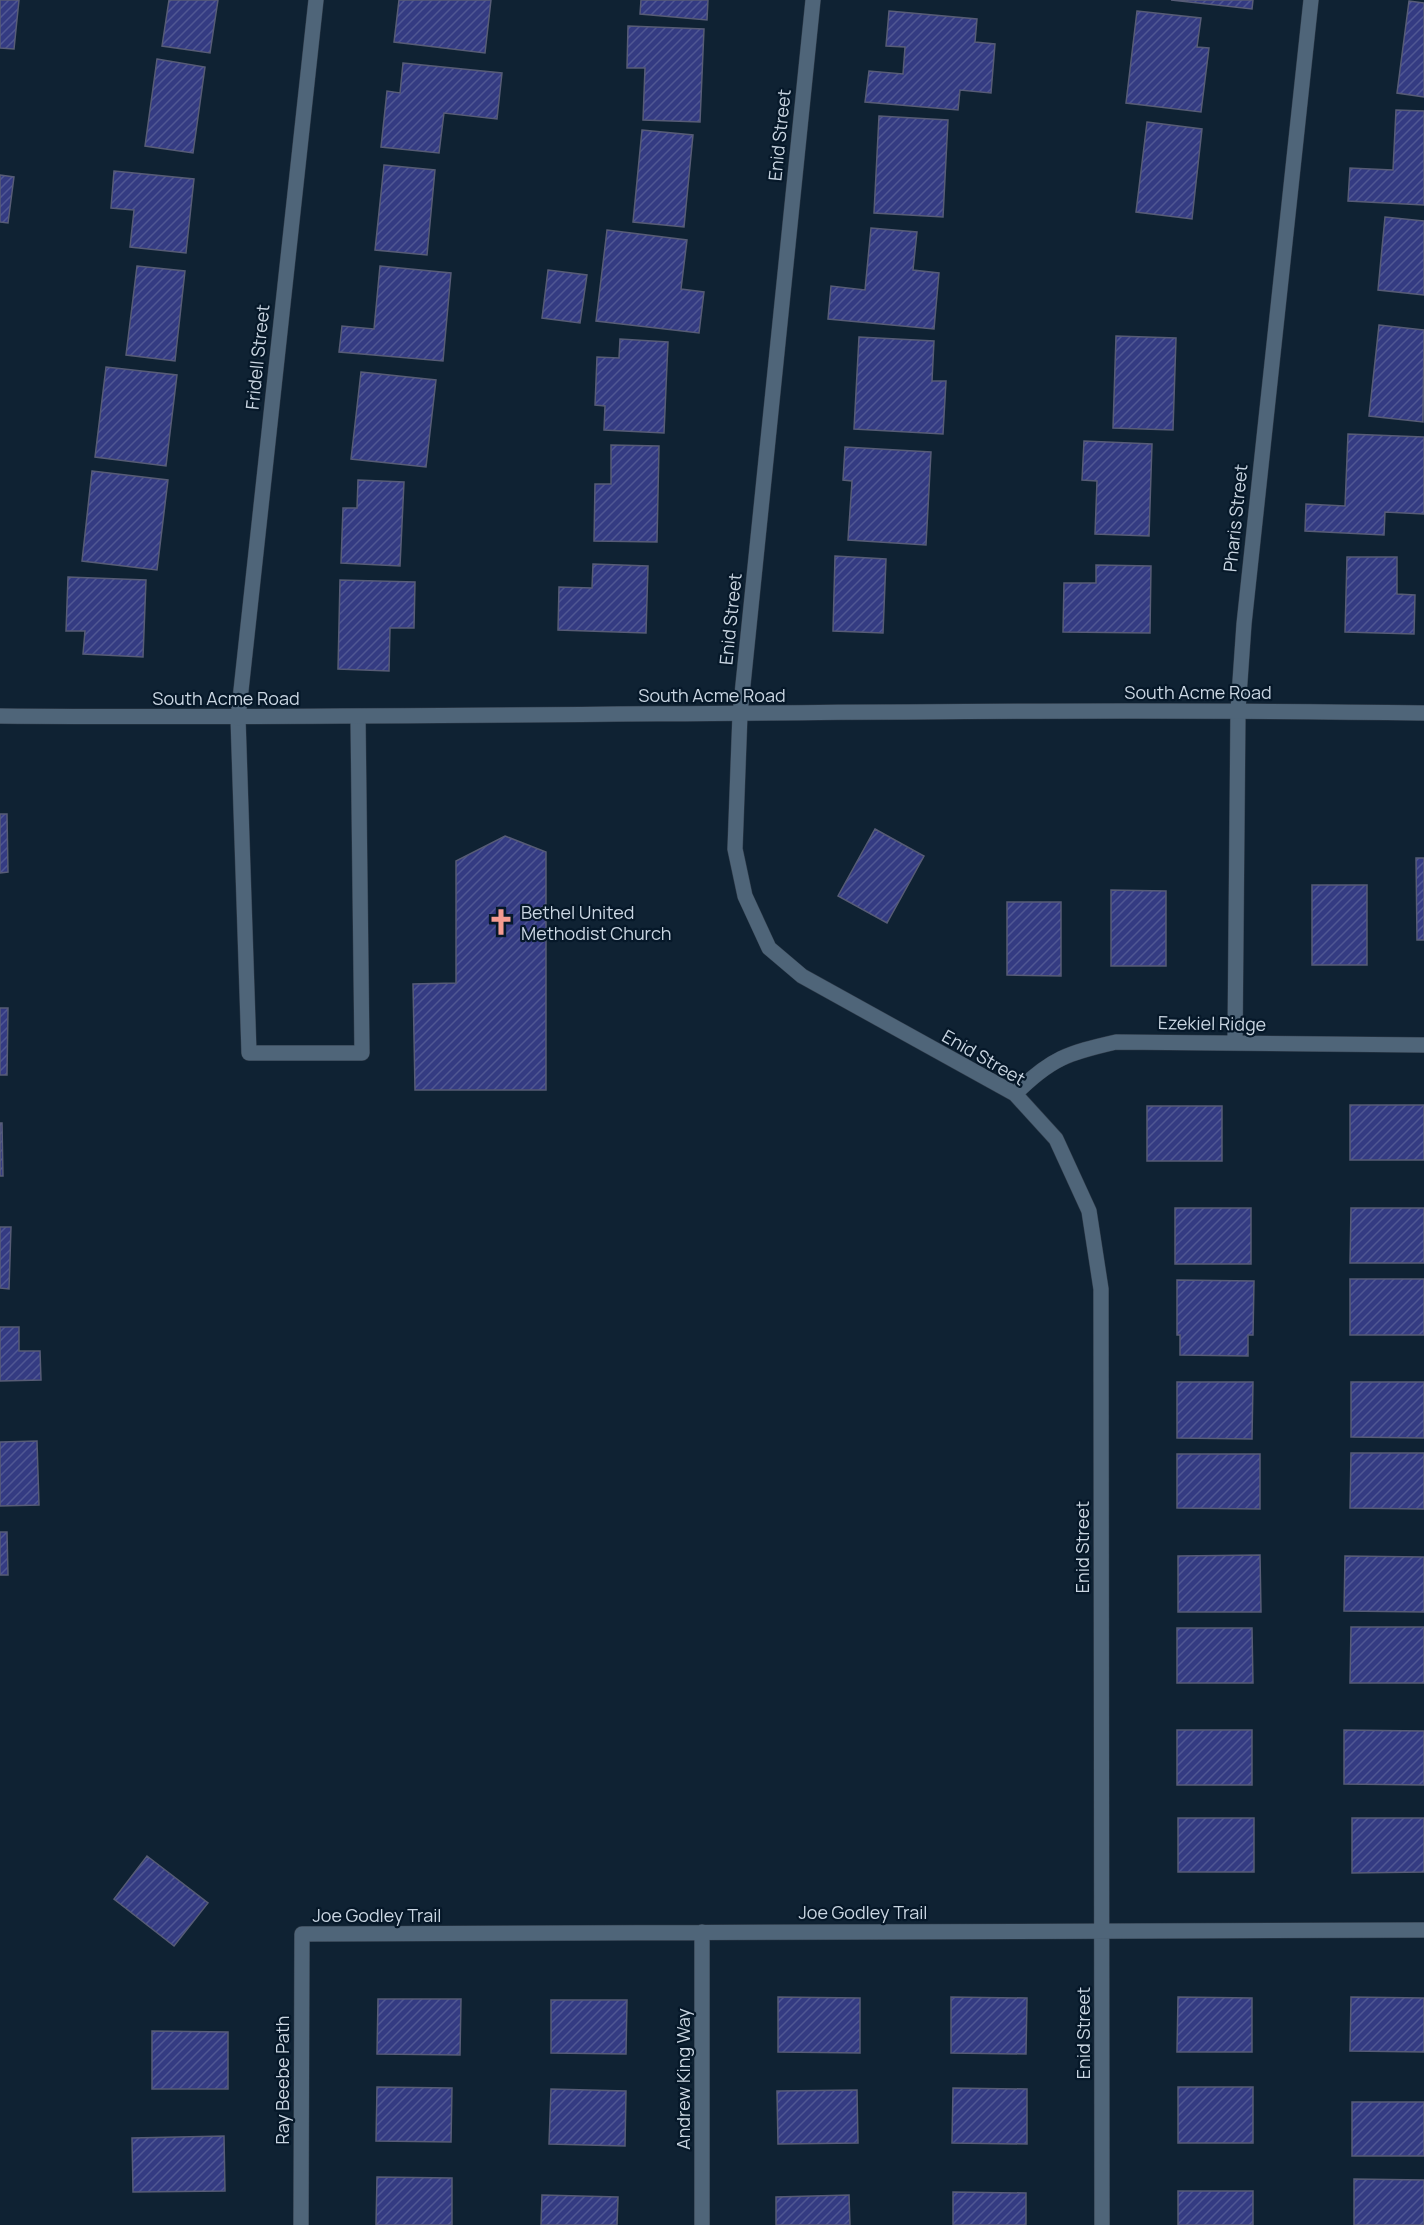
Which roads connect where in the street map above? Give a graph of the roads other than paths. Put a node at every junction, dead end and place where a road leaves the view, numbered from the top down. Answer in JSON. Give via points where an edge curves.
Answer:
{"nodes":[{"id":1,"x":316,"y":0,"type":"edge"},
{"id":2,"x":813,"y":0,"type":"edge"},
{"id":3,"x":1311,"y":0,"type":"edge"},
{"id":4,"x":1238,"y":710,"type":"junction"},
{"id":5,"x":1424,"y":713,"type":"edge"},
{"id":6,"x":740,"y":714,"type":"junction"},
{"id":7,"x":0,"y":716,"type":"edge"},
{"id":8,"x":358,"y":717,"type":"junction"},
{"id":9,"x":238,"y":718,"type":"junction"},
{"id":10,"x":1235,"y":1043,"type":"junction"},
{"id":11,"x":1424,"y":1045,"type":"edge"},
{"id":12,"x":1015,"y":1094,"type":"junction"},
{"id":13,"x":1424,"y":1930,"type":"edge"},
{"id":14,"x":1102,"y":1931,"type":"junction"},
{"id":15,"x":702,"y":1932,"type":"junction"},
{"id":16,"x":302,"y":1934,"type":"joint"},
{"id":17,"x":301,"y":2225,"type":"edge"},
{"id":18,"x":702,"y":2225,"type":"edge"},
{"id":19,"x":1102,"y":2225,"type":"edge"}],
"edges":[{"from":1,"to":9,"type":"street","name":"Fridell Street"},
{"from":2,"to":6,"type":"street","name":"Enid Street"},
{"from":3,"to":4,"type":"street","name":"Pharis Street"},
{"from":4,"to":5,"type":"street","name":"South Acme Road"},
{"from":4,"to":6,"type":"street","name":"South Acme Road"},
{"from":4,"to":10,"type":"street","name":"Pharis Street"},
{"from":6,"to":8,"type":"street","name":"South Acme Road"},
{"from":6,"to":12,"type":"street","name":"Enid Street","via":[[735,849],[745,896],[769,948],[802,976]]},
{"from":7,"to":9,"type":"street","name":"South Acme Road"},
{"from":8,"to":9,"type":"street","name":"South Acme Road"},
{"from":8,"to":9,"type":"street","name":"Fridell Street","via":[[362,1053],[249,1053]]},
{"from":10,"to":11,"type":"street","name":"Ezekiel Ridge"},
{"from":10,"to":12,"type":"street","name":"Ezekiel Ridge","via":[[1116,1042],[1068,1053],[1036,1073]]},
{"from":12,"to":14,"type":"street","name":"Enid Street","via":[[1056,1139],[1089,1211],[1101,1289]]},
{"from":13,"to":14,"type":"street","name":"Joe Godley Trail"},
{"from":14,"to":15,"type":"street","name":"Joe Godley Trail"},
{"from":14,"to":19,"type":"street","name":"Enid Street"},
{"from":15,"to":16,"type":"street","name":"Joe Godley Trail"},
{"from":15,"to":18,"type":"street","name":"Andrew King Way"},
{"from":16,"to":17,"type":"street","name":"Ray Beebe Path"}]}
